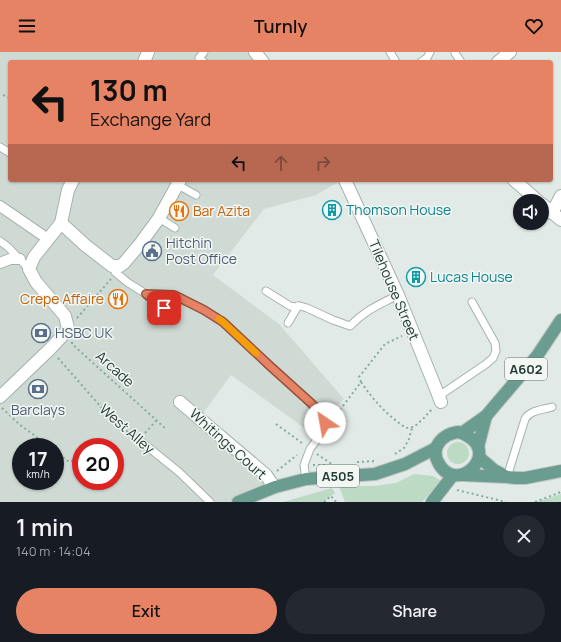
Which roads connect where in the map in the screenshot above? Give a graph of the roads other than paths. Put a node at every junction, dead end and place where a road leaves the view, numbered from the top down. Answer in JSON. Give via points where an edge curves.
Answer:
{"nodes":[{"id":1,"x":204,"y":52,"type":"edge"},
{"id":2,"x":430,"y":52,"type":"edge"},
{"id":3,"x":510,"y":52,"type":"edge"},
{"id":4,"x":455,"y":53,"type":"dead end"},
{"id":5,"x":202,"y":60,"type":"edge"},
{"id":6,"x":424,"y":60,"type":"edge"},
{"id":7,"x":460,"y":60,"type":"edge"},
{"id":8,"x":500,"y":60,"type":"edge"},
{"id":9,"x":72,"y":182,"type":"edge"},
{"id":10,"x":346,"y":182,"type":"edge"},
{"id":11,"x":516,"y":182,"type":"edge"},
{"id":12,"x":179,"y":183,"type":"edge"},
{"id":13,"x":530,"y":194,"type":"edge"},
{"id":14,"x":196,"y":195,"type":"dead end"},
{"id":15,"x":561,"y":196,"type":"edge"},
{"id":16,"x":0,"y":206,"type":"edge"},
{"id":17,"x":549,"y":210,"type":"edge"},
{"id":18,"x":557,"y":216,"type":"edge"},
{"id":19,"x":159,"y":218,"type":"junction"},
{"id":20,"x":60,"y":222,"type":"junction"},
{"id":21,"x":175,"y":228,"type":"dead end"},
{"id":22,"x":48,"y":239,"type":"junction"},
{"id":23,"x":0,"y":241,"type":"edge"},
{"id":24,"x":20,"y":259,"type":"junction"},
{"id":25,"x":0,"y":263,"type":"edge"},
{"id":26,"x":29,"y":268,"type":"junction"},
{"id":27,"x":115,"y":268,"type":"junction"},
{"id":28,"x":266,"y":291,"type":"dead end"},
{"id":29,"x":146,"y":294,"type":"junction"},
{"id":30,"x":398,"y":295,"type":"junction"},
{"id":31,"x":472,"y":302,"type":"dead end"},
{"id":32,"x":298,"y":306,"type":"junction"},
{"id":33,"x":164,"y":308,"type":"dead end"},
{"id":34,"x":561,"y":320,"type":"edge"},
{"id":35,"x":288,"y":323,"type":"dead end"},
{"id":36,"x":0,"y":397,"type":"edge"},
{"id":37,"x":440,"y":399,"type":"joint"},
{"id":38,"x":180,"y":402,"type":"dead end"},
{"id":39,"x":552,"y":407,"type":"dead end"},
{"id":40,"x":486,"y":416,"type":"junction"},
{"id":41,"x":462,"y":432,"type":"junction"},
{"id":42,"x":138,"y":439,"type":"road end"},
{"id":43,"x":436,"y":448,"type":"junction"},
{"id":44,"x":478,"y":452,"type":"junction"},
{"id":45,"x":561,"y":470,"type":"edge"},
{"id":46,"x":458,"y":475,"type":"junction"},
{"id":47,"x":507,"y":477,"type":"junction"},
{"id":48,"x":306,"y":478,"type":"junction"},
{"id":49,"x":272,"y":484,"type":"junction"},
{"id":50,"x":242,"y":501,"type":"edge"},
{"id":51,"x":210,"y":502,"type":"edge"},
{"id":52,"x":432,"y":502,"type":"edge"}],
"edges":[{"from":1,"to":5,"type":"lane","via":[[199,58]]},
{"from":2,"to":6,"type":"lane"},
{"from":3,"to":8,"type":"street"},
{"from":4,"to":7,"type":"lane"},
{"from":9,"to":20,"type":"street"},
{"from":10,"to":30,"type":"street","name":"Tilehouse Street"},
{"from":11,"to":13,"type":"street"},
{"from":12,"to":14,"type":"lane"},
{"from":12,"to":19,"type":"street"},
{"from":15,"to":18,"type":"street"},
{"from":16,"to":22,"type":"street"},
{"from":17,"to":18,"type":"street"},
{"from":19,"to":21,"type":"lane"},
{"from":19,"to":27,"type":"street","via":[[124,263]]},
{"from":20,"to":22,"type":"street"},
{"from":20,"to":27,"type":"street"},
{"from":22,"to":26,"type":"street"},
{"from":23,"to":24,"type":"lane"},
{"from":24,"to":25,"type":"street"},
{"from":24,"to":26,"type":"lane"},
{"from":26,"to":36,"type":"street","via":[[36,282],[64,316],[68,328],[50,350]]},
{"from":27,"to":29,"type":"lane","via":[[127,282]]},
{"from":28,"to":32,"type":"lane","via":[[290,306]]},
{"from":29,"to":33,"type":"lane"},
{"from":29,"to":48,"type":"lane","via":[[174,295],[223,322],[323,415],[325,429],[310,449],[304,465]]},
{"from":30,"to":32,"type":"lane","via":[[368,311],[350,326]]},
{"from":30,"to":37,"type":"street","name":"Tilehouse Street"},
{"from":31,"to":37,"type":"lane","via":[[495,344],[495,355]]},
{"from":32,"to":35,"type":"lane"},
{"from":34,"to":40,"type":"main road","number":"A602","via":[[537,356]]},
{"from":38,"to":49,"type":"street","name":"Whitings Court","via":[[266,475]]},
{"from":39,"to":47,"type":"lane","via":[[533,412],[525,419]]},
{"from":40,"to":41,"type":"main road","number":"A602"},
{"from":40,"to":44,"type":"main road","number":"A602"},
{"from":41,"to":43,"type":"main road","via":[[444,436]]},
{"from":41,"to":44,"type":"main road","via":[[474,440]]},
{"from":42,"to":51,"type":"lane","name":"West Alley","via":[[179,472]]},
{"from":43,"to":46,"type":"main road","via":[[437,462],[446,472]]},
{"from":43,"to":48,"type":"main road","number":"A505","via":[[405,464],[375,474]]},
{"from":44,"to":46,"type":"main road","via":[[475,466],[470,472]]},
{"from":44,"to":47,"type":"main road","via":[[494,470]]},
{"from":45,"to":47,"type":"main road","via":[[534,477]]},
{"from":46,"to":47,"type":"main road"},
{"from":46,"to":52,"type":"main road","via":[[441,488]]},
{"from":48,"to":49,"type":"main road","number":"A505"},
{"from":49,"to":50,"type":"main road","number":"A505"}]}
